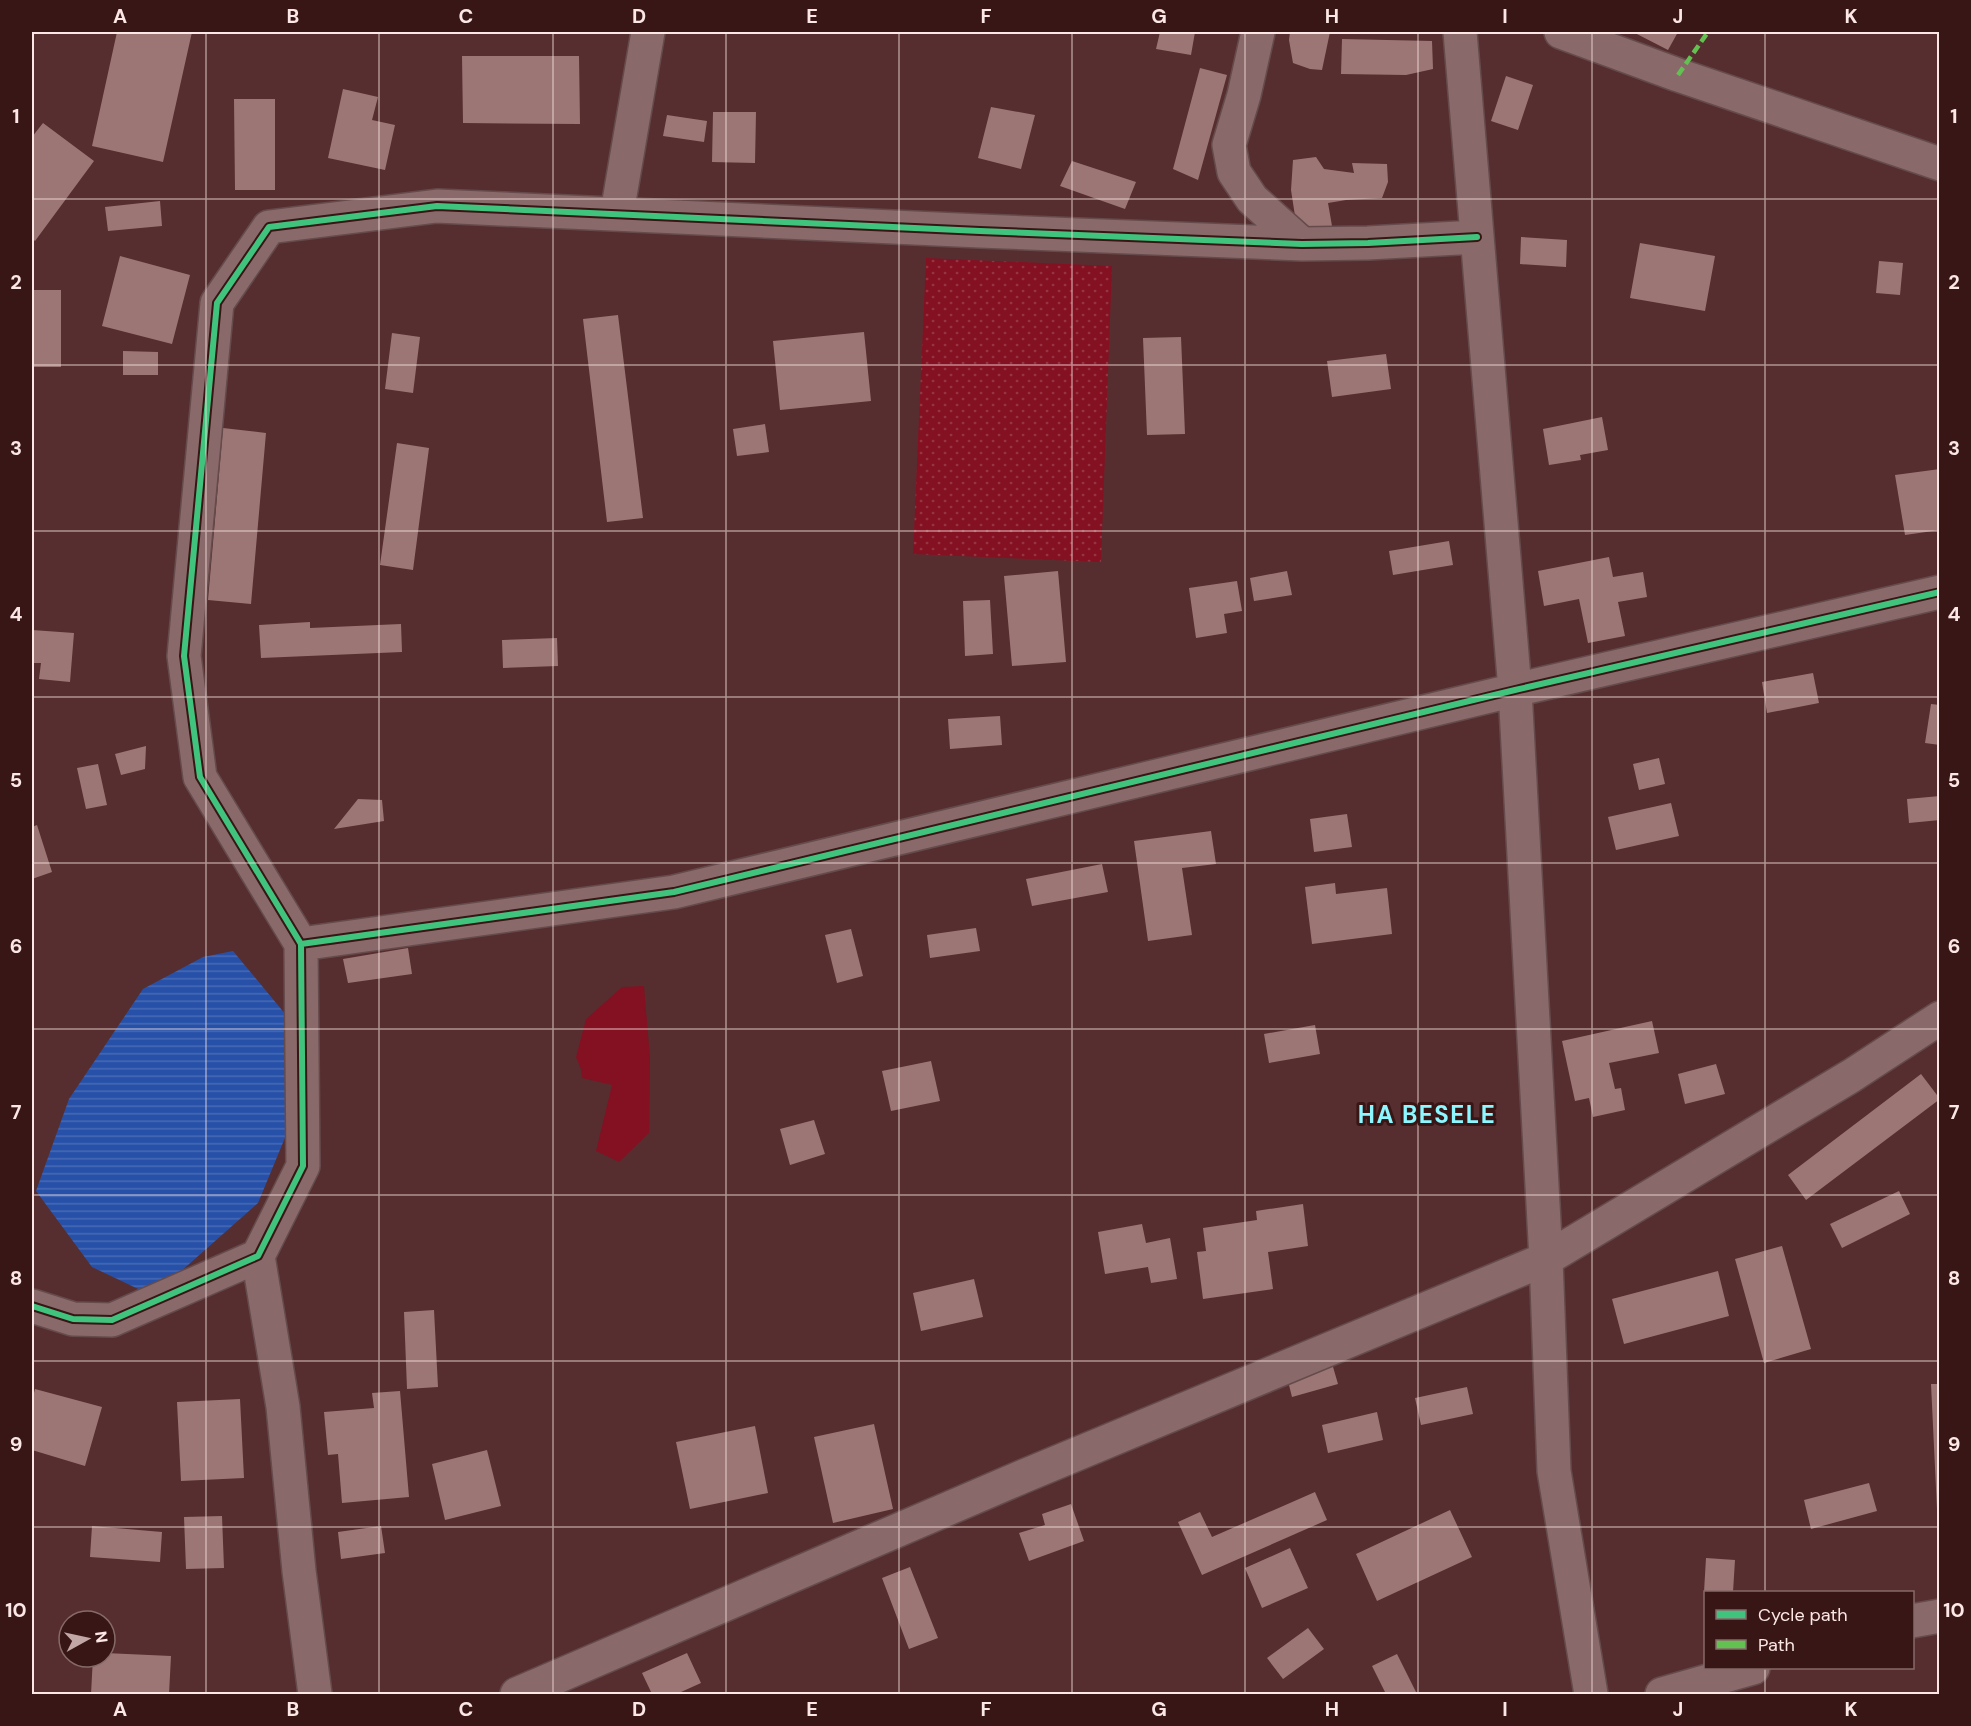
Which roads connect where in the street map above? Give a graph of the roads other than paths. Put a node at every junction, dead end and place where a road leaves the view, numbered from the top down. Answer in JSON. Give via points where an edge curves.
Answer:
{"nodes":[{"id":1,"x":648,"y":32,"type":"edge"},
{"id":2,"x":1258,"y":32,"type":"edge"},
{"id":3,"x":1460,"y":32,"type":"edge"},
{"id":4,"x":1561,"y":32,"type":"edge"},
{"id":5,"x":1940,"y":164,"type":"edge"},
{"id":6,"x":617,"y":213,"type":"junction"},
{"id":7,"x":1477,"y":237,"type":"junction"},
{"id":8,"x":1302,"y":244,"type":"junction"},
{"id":9,"x":1940,"y":592,"type":"edge"},
{"id":10,"x":1515,"y":690,"type":"junction"},
{"id":11,"x":301,"y":944,"type":"junction"},
{"id":12,"x":1940,"y":1018,"type":"edge"},
{"id":13,"x":258,"y":1256,"type":"junction"},
{"id":14,"x":1546,"y":1259,"type":"junction"},
{"id":15,"x":32,"y":1306,"type":"edge"},
{"id":16,"x":1940,"y":1616,"type":"edge"},
{"id":17,"x":1914,"y":1621,"type":"edge"},
{"id":18,"x":1750,"y":1669,"type":"edge"},
{"id":19,"x":530,"y":1692,"type":"edge"},
{"id":20,"x":315,"y":1695,"type":"edge"},
{"id":21,"x":1591,"y":1695,"type":"edge"},
{"id":22,"x":1662,"y":1695,"type":"edge"}],
"edges":[{"from":1,"to":6,"type":"street"},
{"from":2,"to":8,"type":"street","via":[[1229,146],[1234,172],[1252,199]]},
{"from":3,"to":7,"type":"street"},
{"from":4,"to":5,"type":"street"},
{"from":6,"to":8,"type":"street"},
{"from":6,"to":11,"type":"street","via":[[437,206],[269,227],[217,303],[184,656],[186,678],[200,777]]},
{"from":7,"to":8,"type":"street"},
{"from":7,"to":10,"type":"street"},
{"from":9,"to":10,"type":"street"},
{"from":10,"to":11,"type":"street","via":[[674,892]]},
{"from":10,"to":14,"type":"street"},
{"from":11,"to":13,"type":"street","via":[[303,1166]]},
{"from":12,"to":14,"type":"street","via":[[1851,1076]]},
{"from":13,"to":15,"type":"street","via":[[112,1320],[73,1319]]},
{"from":13,"to":20,"type":"street","via":[[283,1407]]},
{"from":14,"to":19,"type":"street","via":[[1024,1476]]},
{"from":14,"to":21,"type":"street","via":[[1554,1471]]},
{"from":16,"to":17,"type":"street"},
{"from":18,"to":22,"type":"street"}]}
